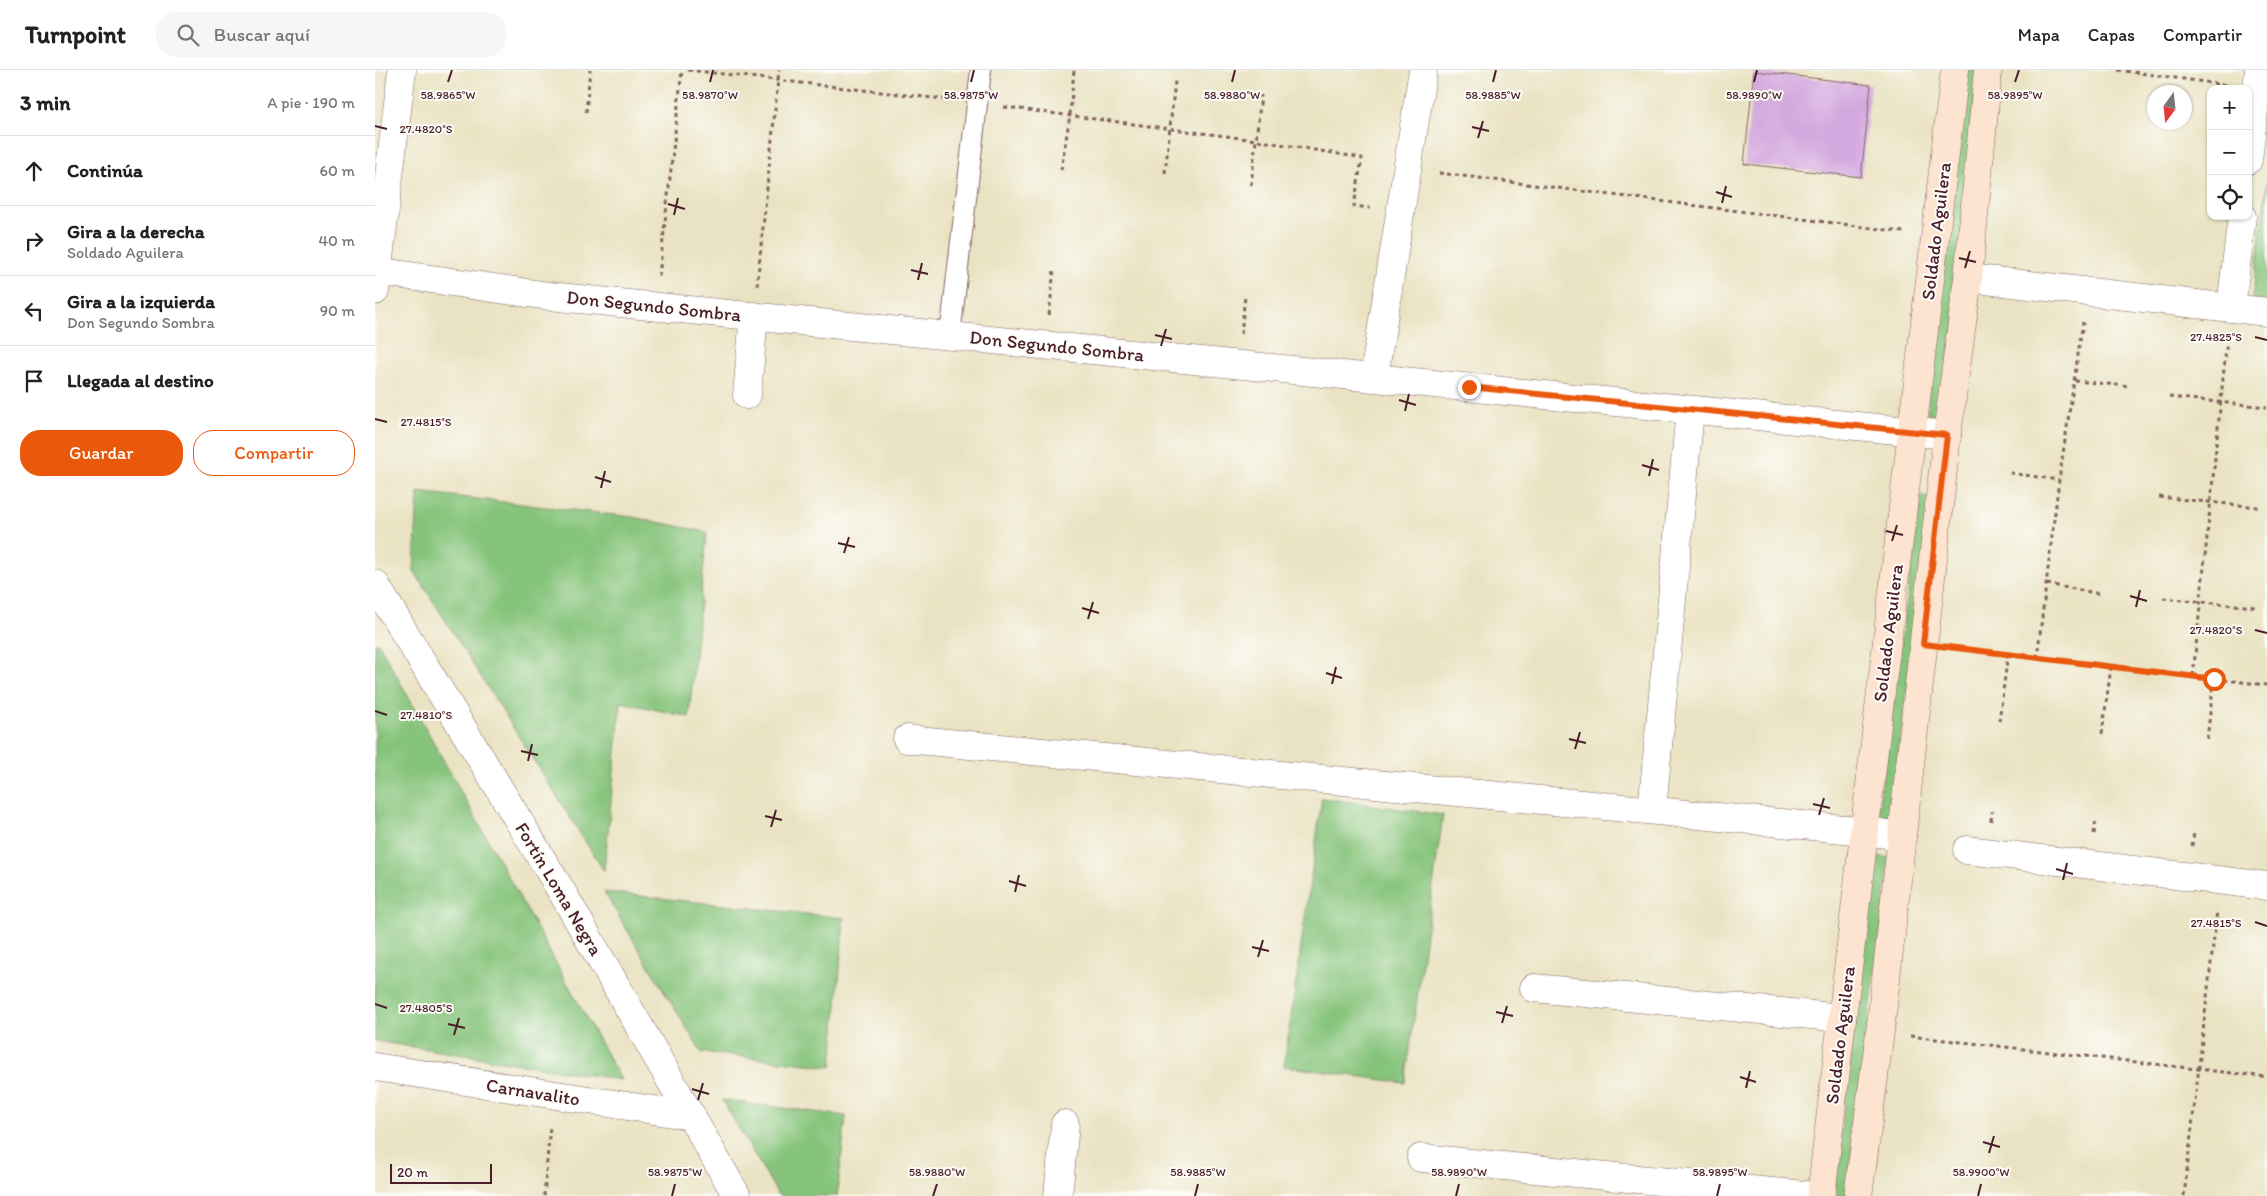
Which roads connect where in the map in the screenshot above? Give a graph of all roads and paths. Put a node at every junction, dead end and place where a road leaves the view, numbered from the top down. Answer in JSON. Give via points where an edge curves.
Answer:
{"nodes":[{"id":1,"x":402,"y":70,"type":"edge"},
{"id":2,"x":590,"y":70,"type":"edge"},
{"id":3,"x":682,"y":70,"type":"edge"},
{"id":4,"x":688,"y":70,"type":"edge"},
{"id":5,"x":779,"y":70,"type":"edge"},
{"id":6,"x":981,"y":70,"type":"edge"},
{"id":7,"x":1074,"y":70,"type":"edge"},
{"id":8,"x":1423,"y":70,"type":"edge"},
{"id":9,"x":1955,"y":70,"type":"edge"},
{"id":10,"x":1988,"y":70,"type":"edge"},
{"id":11,"x":2118,"y":70,"type":"edge"},
{"id":12,"x":778,"y":80,"type":"junction"},
{"id":13,"x":2258,"y":80,"type":"edge"},
{"id":14,"x":1175,"y":81,"type":"dead end"},
{"id":15,"x":1261,"y":94,"type":"dead end"},
{"id":16,"x":977,"y":103,"type":"junction"},
{"id":17,"x":586,"y":112,"type":"dead end"},
{"id":18,"x":1070,"y":115,"type":"junction"},
{"id":19,"x":2260,"y":122,"type":"edge"},
{"id":20,"x":1170,"y":129,"type":"junction"},
{"id":21,"x":1255,"y":140,"type":"junction"},
{"id":22,"x":2252,"y":147,"type":"edge"},
{"id":23,"x":1409,"y":169,"type":"junction"},
{"id":24,"x":1061,"y":170,"type":"dead end"},
{"id":25,"x":1165,"y":173,"type":"dead end"},
{"id":26,"x":1251,"y":185,"type":"dead end"},
{"id":27,"x":1401,"y":214,"type":"junction"},
{"id":28,"x":2241,"y":220,"type":"edge"},
{"id":29,"x":1935,"y":236,"type":"junction"},
{"id":30,"x":1054,"y":269,"type":"dead end"},
{"id":31,"x":376,"y":278,"type":"edge"},
{"id":32,"x":1968,"y":278,"type":"junction"},
{"id":33,"x":2087,"y":291,"type":"junction"},
{"id":34,"x":1245,"y":296,"type":"dead end"},
{"id":35,"x":655,"y":306,"type":"junction"},
{"id":36,"x":2231,"y":307,"type":"junction"},
{"id":37,"x":2267,"y":312,"type":"edge"},
{"id":38,"x":754,"y":316,"type":"junction"},
{"id":39,"x":950,"y":336,"type":"junction"},
{"id":40,"x":1046,"y":346,"type":"junction"},
{"id":41,"x":1238,"y":365,"type":"junction"},
{"id":42,"x":1374,"y":377,"type":"junction"},
{"id":43,"x":2075,"y":381,"type":"junction"},
{"id":44,"x":2130,"y":386,"type":"dead end"},
{"id":45,"x":747,"y":395,"type":"dead end"},
{"id":46,"x":2169,"y":398,"type":"dead end"},
{"id":47,"x":2220,"y":403,"type":"junction"},
{"id":48,"x":2267,"y":407,"type":"edge"},
{"id":49,"x":1690,"y":410,"type":"junction"},
{"id":50,"x":1912,"y":432,"type":"junction"},
{"id":51,"x":1947,"y":435,"type":"junction"},
{"id":52,"x":2010,"y":472,"type":"dead end"},
{"id":53,"x":2059,"y":480,"type":"junction"},
{"id":54,"x":2159,"y":497,"type":"dead end"},
{"id":55,"x":2210,"y":502,"type":"junction"},
{"id":56,"x":2258,"y":507,"type":"dead end"},
{"id":57,"x":375,"y":584,"type":"edge"},
{"id":58,"x":2047,"y":584,"type":"junction"},
{"id":59,"x":2101,"y":594,"type":"dead end"},
{"id":60,"x":2163,"y":598,"type":"dead end"},
{"id":61,"x":2200,"y":602,"type":"junction"},
{"id":62,"x":2255,"y":607,"type":"dead end"},
{"id":63,"x":1923,"y":644,"type":"junction"},
{"id":64,"x":2008,"y":654,"type":"junction"},
{"id":65,"x":2037,"y":658,"type":"junction"},
{"id":66,"x":2111,"y":666,"type":"junction"},
{"id":67,"x":2193,"y":676,"type":"junction"},
{"id":68,"x":2214,"y":679,"type":"junction"},
{"id":69,"x":2267,"y":685,"type":"edge"},
{"id":70,"x":1999,"y":721,"type":"dead end"},
{"id":71,"x":2102,"y":734,"type":"dead end"},
{"id":72,"x":907,"y":738,"type":"dead end"},
{"id":73,"x":2207,"y":739,"type":"dead end"},
{"id":74,"x":1652,"y":810,"type":"junction"},
{"id":75,"x":1864,"y":831,"type":"junction"},
{"id":76,"x":1901,"y":836,"type":"junction"},
{"id":77,"x":1967,"y":850,"type":"dead end"},
{"id":78,"x":2221,"y":880,"type":"junction"},
{"id":79,"x":2267,"y":886,"type":"edge"},
{"id":80,"x":1534,"y":988,"type":"dead end"},
{"id":81,"x":1842,"y":1018,"type":"junction"},
{"id":82,"x":1880,"y":1032,"type":"junction"},
{"id":83,"x":375,"y":1067,"type":"edge"},
{"id":84,"x":2199,"y":1070,"type":"junction"},
{"id":85,"x":2267,"y":1077,"type":"edge"},
{"id":86,"x":553,"y":1096,"type":"junction"},
{"id":87,"x":692,"y":1116,"type":"junction"},
{"id":88,"x":1065,"y":1124,"type":"dead end"},
{"id":89,"x":1421,"y":1158,"type":"dead end"},
{"id":90,"x":544,"y":1196,"type":"edge"},
{"id":91,"x":737,"y":1196,"type":"edge"},
{"id":92,"x":1058,"y":1196,"type":"edge"},
{"id":93,"x":1814,"y":1196,"type":"edge"},
{"id":94,"x":1821,"y":1196,"type":"edge"},
{"id":95,"x":1858,"y":1196,"type":"edge"},
{"id":96,"x":2184,"y":1196,"type":"edge"}],
"edges":[{"from":1,"to":31,"type":"street"},
{"from":2,"to":17,"type":"path"},
{"from":3,"to":35,"type":"path"},
{"from":4,"to":12,"type":"path"},
{"from":5,"to":12,"type":"path"},
{"from":6,"to":16,"type":"lane"},
{"from":7,"to":18,"type":"path"},
{"from":8,"to":23,"type":"street"},
{"from":9,"to":29,"type":"street","name":"Soldado Aguilera"},
{"from":10,"to":32,"type":"street","name":"Soldado Aguilera"},
{"from":11,"to":13,"type":"path"},
{"from":12,"to":16,"type":"path"},
{"from":12,"to":38,"type":"path"},
{"from":13,"to":19,"type":"street"},
{"from":14,"to":20,"type":"path"},
{"from":15,"to":21,"type":"path"},
{"from":16,"to":18,"type":"path"},
{"from":16,"to":39,"type":"lane"},
{"from":18,"to":20,"type":"path"},
{"from":18,"to":24,"type":"path"},
{"from":19,"to":22,"type":"street"},
{"from":20,"to":21,"type":"path"},
{"from":20,"to":25,"type":"path"},
{"from":21,"to":26,"type":"path"},
{"from":21,"to":27,"type":"path","via":[[1363,158],[1354,206]]},
{"from":23,"to":27,"type":"street"},
{"from":23,"to":29,"type":"path"},
{"from":27,"to":42,"type":"street"},
{"from":28,"to":36,"type":"street"},
{"from":29,"to":50,"type":"street","name":"Soldado Aguilera"},
{"from":30,"to":40,"type":"path"},
{"from":31,"to":35,"type":"street","name":"Don Segundo Sombra"},
{"from":32,"to":33,"type":"street"},
{"from":32,"to":51,"type":"street","name":"Soldado Aguilera"},
{"from":33,"to":36,"type":"street"},
{"from":33,"to":43,"type":"path"},
{"from":34,"to":41,"type":"path"},
{"from":35,"to":38,"type":"street","name":"Don Segundo Sombra"},
{"from":36,"to":37,"type":"street"},
{"from":36,"to":47,"type":"path"},
{"from":38,"to":39,"type":"street","name":"Don Segundo Sombra"},
{"from":38,"to":45,"type":"street"},
{"from":39,"to":40,"type":"street","name":"Don Segundo Sombra"},
{"from":40,"to":41,"type":"street","name":"Don Segundo Sombra"},
{"from":41,"to":42,"type":"street","name":"Don Segundo Sombra"},
{"from":42,"to":49,"type":"street","name":"Don Segundo Sombra"},
{"from":43,"to":44,"type":"path"},
{"from":43,"to":53,"type":"path"},
{"from":46,"to":47,"type":"path"},
{"from":47,"to":48,"type":"path"},
{"from":47,"to":55,"type":"path"},
{"from":49,"to":50,"type":"street","name":"Don Segundo Sombra"},
{"from":49,"to":74,"type":"street"},
{"from":50,"to":51,"type":"street","name":"Don Segundo Sombra"},
{"from":50,"to":75,"type":"street","name":"Soldado Aguilera"},
{"from":51,"to":63,"type":"street","name":"Soldado Aguilera"},
{"from":52,"to":53,"type":"path"},
{"from":53,"to":58,"type":"path"},
{"from":54,"to":55,"type":"path"},
{"from":55,"to":56,"type":"path"},
{"from":55,"to":61,"type":"path"},
{"from":57,"to":87,"type":"street","name":"Fortín Loma Negra","via":[[562,892]]},
{"from":58,"to":59,"type":"path"},
{"from":58,"to":65,"type":"path"},
{"from":60,"to":61,"type":"path"},
{"from":61,"to":62,"type":"path"},
{"from":61,"to":67,"type":"path"},
{"from":63,"to":64,"type":"path"},
{"from":63,"to":76,"type":"street","name":"Soldado Aguilera"},
{"from":64,"to":65,"type":"path"},
{"from":64,"to":70,"type":"path"},
{"from":65,"to":66,"type":"path"},
{"from":66,"to":67,"type":"path"},
{"from":66,"to":71,"type":"path"},
{"from":67,"to":68,"type":"path"},
{"from":68,"to":69,"type":"path"},
{"from":68,"to":73,"type":"path"},
{"from":72,"to":74,"type":"street"},
{"from":74,"to":75,"type":"street"},
{"from":75,"to":76,"type":"street"},
{"from":75,"to":81,"type":"street","name":"Soldado Aguilera"},
{"from":76,"to":82,"type":"street","name":"Soldado Aguilera"},
{"from":77,"to":78,"type":"street"},
{"from":78,"to":79,"type":"street"},
{"from":78,"to":84,"type":"path"},
{"from":80,"to":81,"type":"street"},
{"from":81,"to":94,"type":"street","name":"Soldado Aguilera"},
{"from":82,"to":84,"type":"path"},
{"from":82,"to":95,"type":"street","name":"Soldado Aguilera"},
{"from":83,"to":86,"type":"street","name":"Carnavalito"},
{"from":84,"to":85,"type":"path"},
{"from":84,"to":96,"type":"path"},
{"from":86,"to":87,"type":"street","name":"Carnavalito"},
{"from":86,"to":90,"type":"path"},
{"from":87,"to":91,"type":"street","name":"Fortín Loma Negra"},
{"from":88,"to":92,"type":"street"},
{"from":89,"to":93,"type":"street"}]}
